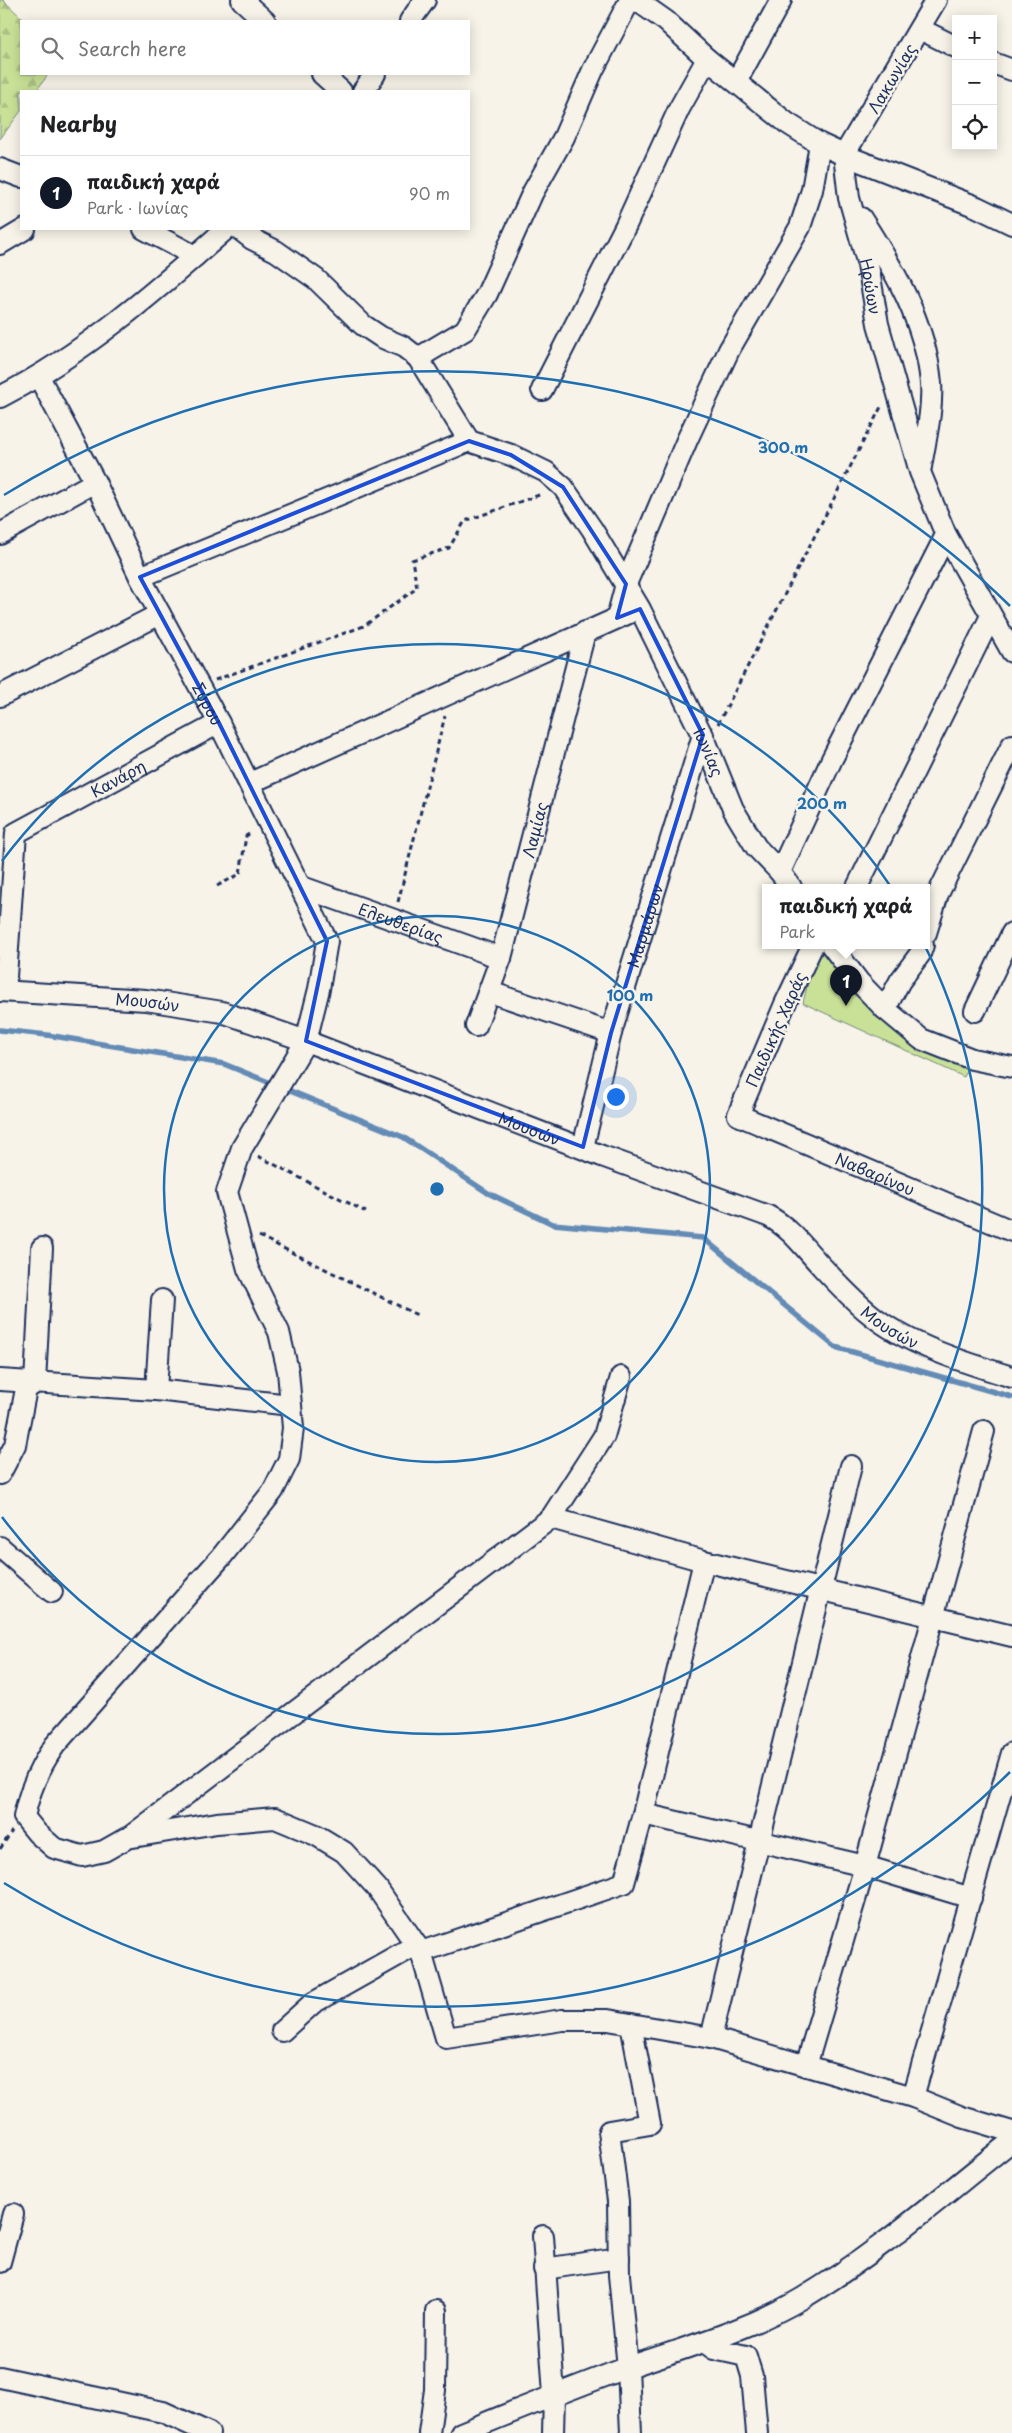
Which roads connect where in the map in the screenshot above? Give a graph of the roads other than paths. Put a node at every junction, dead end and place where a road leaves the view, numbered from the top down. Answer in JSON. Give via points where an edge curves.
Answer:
{"nodes":[{"id":1,"x":242,"y":0,"type":"edge"},
{"id":2,"x":425,"y":0,"type":"edge"},
{"id":3,"x":630,"y":0,"type":"edge"},
{"id":4,"x":636,"y":0,"type":"edge"},
{"id":5,"x":781,"y":0,"type":"edge"},
{"id":6,"x":936,"y":0,"type":"edge"},
{"id":7,"x":264,"y":20,"type":"edge"},
{"id":8,"x":411,"y":20,"type":"edge"},
{"id":9,"x":920,"y":29,"type":"junction"},
{"id":10,"x":952,"y":45,"type":"edge"},
{"id":11,"x":707,"y":59,"type":"junction"},
{"id":12,"x":997,"y":64,"type":"edge"},
{"id":13,"x":1012,"y":70,"type":"edge"},
{"id":14,"x":323,"y":75,"type":"edge"},
{"id":15,"x":374,"y":75,"type":"edge"},
{"id":16,"x":736,"y":82,"type":"junction"},
{"id":17,"x":341,"y":90,"type":"edge"},
{"id":18,"x":365,"y":90,"type":"edge"},
{"id":19,"x":820,"y":144,"type":"junction"},
{"id":20,"x":844,"y":155,"type":"junction"},
{"id":21,"x":0,"y":169,"type":"edge"},
{"id":22,"x":20,"y":176,"type":"edge"},
{"id":23,"x":849,"y":198,"type":"junction"},
{"id":24,"x":1012,"y":224,"type":"edge"},
{"id":25,"x":24,"y":230,"type":"edge"},
{"id":26,"x":146,"y":230,"type":"edge"},
{"id":27,"x":225,"y":230,"type":"edge"},
{"id":28,"x":240,"y":230,"type":"edge"},
{"id":29,"x":0,"y":244,"type":"edge"},
{"id":30,"x":195,"y":256,"type":"junction"},
{"id":31,"x":418,"y":358,"type":"junction"},
{"id":32,"x":39,"y":377,"type":"junction"},
{"id":33,"x":542,"y":390,"type":"dead end"},
{"id":34,"x":0,"y":397,"type":"edge"},
{"id":35,"x":469,"y":441,"type":"junction"},
{"id":36,"x":920,"y":472,"type":"junction"},
{"id":37,"x":95,"y":482,"type":"junction"},
{"id":38,"x":0,"y":534,"type":"edge"},
{"id":39,"x":946,"y":534,"type":"junction"},
{"id":40,"x":140,"y":577,"type":"junction"},
{"id":41,"x":626,"y":584,"type":"junction"},
{"id":42,"x":640,"y":609,"type":"junction"},
{"id":43,"x":160,"y":614,"type":"junction"},
{"id":44,"x":991,"y":616,"type":"junction"},
{"id":45,"x":617,"y":618,"type":"junction"},
{"id":46,"x":585,"y":632,"type":"junction"},
{"id":47,"x":1012,"y":652,"type":"edge"},
{"id":48,"x":0,"y":696,"type":"edge"},
{"id":49,"x":219,"y":723,"type":"junction"},
{"id":50,"x":705,"y":740,"type":"junction"},
{"id":51,"x":1012,"y":745,"type":"edge"},
{"id":52,"x":250,"y":783,"type":"junction"},
{"id":53,"x":785,"y":879,"type":"edge"},
{"id":54,"x":858,"y":884,"type":"edge"},
{"id":55,"x":302,"y":888,"type":"junction"},
{"id":56,"x":930,"y":920,"type":"edge"},
{"id":57,"x":1012,"y":933,"type":"edge"},
{"id":58,"x":811,"y":949,"type":"edge"},
{"id":59,"x":834,"y":949,"type":"edge"},
{"id":60,"x":922,"y":949,"type":"edge"},
{"id":61,"x":501,"y":958,"type":"junction"},
{"id":62,"x":2,"y":991,"type":"edge"},
{"id":63,"x":490,"y":992,"type":"junction"},
{"id":64,"x":885,"y":1009,"type":"junction"},
{"id":65,"x":975,"y":1011,"type":"dead end"},
{"id":66,"x":476,"y":1026,"type":"dead end"},
{"id":67,"x":611,"y":1033,"type":"junction"},
{"id":68,"x":306,"y":1041,"type":"junction"},
{"id":69,"x":1012,"y":1067,"type":"edge"},
{"id":70,"x":738,"y":1114,"type":"joint"},
{"id":71,"x":583,"y":1147,"type":"junction"},
{"id":72,"x":1012,"y":1230,"type":"edge"},
{"id":73,"x":42,"y":1248,"type":"dead end"},
{"id":74,"x":162,"y":1300,"type":"dead end"},
{"id":75,"x":621,"y":1377,"type":"dead end"},
{"id":76,"x":1012,"y":1377,"type":"edge"},
{"id":77,"x":0,"y":1380,"type":"edge"},
{"id":78,"x":35,"y":1383,"type":"junction"},
{"id":79,"x":156,"y":1390,"type":"junction"},
{"id":80,"x":290,"y":1404,"type":"junction"},
{"id":81,"x":984,"y":1431,"type":"dead end"},
{"id":82,"x":851,"y":1466,"type":"dead end"},
{"id":83,"x":0,"y":1474,"type":"edge"},
{"id":84,"x":551,"y":1518,"type":"junction"},
{"id":85,"x":0,"y":1547,"type":"edge"},
{"id":86,"x":704,"y":1561,"type":"junction"},
{"id":87,"x":821,"y":1590,"type":"junction"},
{"id":88,"x":52,"y":1592,"type":"dead end"},
{"id":89,"x":934,"y":1616,"type":"junction"},
{"id":90,"x":1012,"y":1636,"type":"edge"},
{"id":91,"x":1012,"y":1753,"type":"edge"},
{"id":92,"x":1008,"y":1783,"type":"edge"},
{"id":93,"x":643,"y":1814,"type":"junction"},
{"id":94,"x":127,"y":1838,"type":"junction"},
{"id":95,"x":761,"y":1840,"type":"junction"},
{"id":96,"x":866,"y":1866,"type":"junction"},
{"id":97,"x":972,"y":1898,"type":"junction"},
{"id":98,"x":419,"y":1948,"type":"junction"},
{"id":99,"x":631,"y":2024,"type":"junction"},
{"id":100,"x":282,"y":2030,"type":"dead end"},
{"id":101,"x":711,"y":2038,"type":"junction"},
{"id":102,"x":806,"y":2066,"type":"junction"},
{"id":103,"x":913,"y":2097,"type":"junction"},
{"id":104,"x":1012,"y":2132,"type":"edge"},
{"id":105,"x":1012,"y":2141,"type":"edge"},
{"id":106,"x":14,"y":2214,"type":"dead end"},
{"id":107,"x":543,"y":2236,"type":"dead end"},
{"id":108,"x":619,"y":2258,"type":"junction"},
{"id":109,"x":0,"y":2262,"type":"edge"},
{"id":110,"x":544,"y":2269,"type":"junction"},
{"id":111,"x":436,"y":2311,"type":"dead end"},
{"id":112,"x":704,"y":2342,"type":"junction"},
{"id":113,"x":628,"y":2368,"type":"junction"},
{"id":114,"x":0,"y":2377,"type":"edge"},
{"id":115,"x":554,"y":2395,"type":"junction"},
{"id":116,"x":209,"y":2433,"type":"edge"},
{"id":117,"x":429,"y":2433,"type":"edge"},
{"id":118,"x":460,"y":2433,"type":"edge"},
{"id":119,"x":553,"y":2433,"type":"edge"},
{"id":120,"x":630,"y":2433,"type":"edge"},
{"id":121,"x":758,"y":2433,"type":"edge"}],
"edges":[{"from":1,"to":7,"type":"street"},
{"from":2,"to":8,"type":"street"},
{"from":3,"to":31,"type":"street","via":[[593,70],[564,137],[529,200],[487,294],[465,330]]},
{"from":4,"to":11,"type":"street","via":[[666,21]]},
{"from":5,"to":16,"type":"street"},
{"from":6,"to":9,"type":"street","name":"Λακωνίας"},
{"from":9,"to":10,"type":"street"},
{"from":9,"to":20,"type":"street","name":"Λακωνίας"},
{"from":11,"to":16,"type":"street"},
{"from":11,"to":33,"type":"street","via":[[679,109],[626,224]]},
{"from":12,"to":13,"type":"street"},
{"from":14,"to":17,"type":"street"},
{"from":15,"to":18,"type":"street"},
{"from":16,"to":19,"type":"street","via":[[787,123]]},
{"from":19,"to":20,"type":"street"},
{"from":19,"to":41,"type":"street","via":[[812,190],[800,227],[729,350]]},
{"from":20,"to":23,"type":"street","name":"Ηρώων"},
{"from":20,"to":24,"type":"street","via":[[978,207]]},
{"from":21,"to":22,"type":"street"},
{"from":23,"to":36,"type":"street","name":"Ηρώων","via":[[868,265],[893,383]]},
{"from":23,"to":36,"type":"street","via":[[899,279],[924,346],[931,384]]},
{"from":25,"to":29,"type":"street"},
{"from":26,"to":30,"type":"street"},
{"from":27,"to":30,"type":"street"},
{"from":28,"to":31,"type":"street","via":[[316,279],[363,325]]},
{"from":30,"to":32,"type":"street","via":[[84,346]]},
{"from":31,"to":35,"type":"street"},
{"from":32,"to":34,"type":"street"},
{"from":32,"to":37,"type":"street","name":"Σύρου"},
{"from":35,"to":40,"type":"street"},
{"from":35,"to":41,"type":"street","name":"Ιωνίας","via":[[511,455],[546,472],[563,487]]},
{"from":36,"to":39,"type":"street","name":"Ηρώων"},
{"from":37,"to":38,"type":"street"},
{"from":37,"to":40,"type":"street","name":"Σύρου"},
{"from":39,"to":44,"type":"street","name":"Ηρώων"},
{"from":39,"to":53,"type":"street","via":[[832,758]]},
{"from":40,"to":43,"type":"street","name":"Σύρου"},
{"from":41,"to":42,"type":"street","name":"Ιωνίας"},
{"from":41,"to":45,"type":"street"},
{"from":42,"to":45,"type":"street"},
{"from":42,"to":50,"type":"street","name":"Ιωνίας"},
{"from":43,"to":48,"type":"street"},
{"from":43,"to":49,"type":"street","name":"Σύρου"},
{"from":44,"to":47,"type":"street","name":"Ηρώων"},
{"from":44,"to":54,"type":"street"},
{"from":45,"to":46,"type":"street"},
{"from":46,"to":52,"type":"street"},
{"from":46,"to":61,"type":"street","name":"Λαμίας"},
{"from":49,"to":52,"type":"street","name":"Σύρου"},
{"from":49,"to":62,"type":"street","name":"Κανάρη","via":[[16,833]]},
{"from":50,"to":53,"type":"street","name":"Ιωνίας","via":[[733,809],[756,847]]},
{"from":50,"to":67,"type":"street","name":"Μαρμάρων"},
{"from":51,"to":56,"type":"street","via":[[938,894]]},
{"from":52,"to":55,"type":"street","name":"Σύρου"},
{"from":55,"to":61,"type":"street","name":"Ελευθερίας"},
{"from":55,"to":68,"type":"street","name":"Σύρου","via":[[327,941]]},
{"from":57,"to":65,"type":"street"},
{"from":58,"to":70,"type":"street","name":"Παιδικής Χαράς"},
{"from":59,"to":64,"type":"street"},
{"from":60,"to":64,"type":"street"},
{"from":61,"to":63,"type":"street","name":"Λαμίας"},
{"from":62,"to":68,"type":"street","name":"Μουσών","via":[[146,1000],[222,1012]]},
{"from":63,"to":66,"type":"street","name":"Λαμίας"},
{"from":63,"to":67,"type":"street"},
{"from":64,"to":69,"type":"street","via":[[921,1039],[972,1058]]},
{"from":67,"to":71,"type":"street","name":"Μαρμάρων"},
{"from":68,"to":71,"type":"street","name":"Μουσών"},
{"from":68,"to":80,"type":"street","name":"Σύρου","via":[[242,1148],[227,1192],[248,1269],[279,1332],[288,1371]]},
{"from":70,"to":72,"type":"street","name":"Ναβαρίνου"},
{"from":71,"to":76,"type":"street","name":"Μουσών","via":[[768,1216],[781,1223],[870,1314],[894,1331],[981,1368]]},
{"from":73,"to":78,"type":"street"},
{"from":74,"to":79,"type":"street"},
{"from":75,"to":84,"type":"street","via":[[604,1436]]},
{"from":77,"to":78,"type":"street"},
{"from":78,"to":79,"type":"street"},
{"from":78,"to":83,"type":"street","via":[[26,1389],[15,1445]]},
{"from":79,"to":80,"type":"street"},
{"from":80,"to":94,"type":"street","name":"Σύρου","via":[[291,1450],[273,1491],[222,1556],[55,1745],[28,1798],[24,1817],[54,1848],[82,1856],[104,1851]]},
{"from":81,"to":89,"type":"street"},
{"from":82,"to":87,"type":"street"},
{"from":84,"to":86,"type":"street"},
{"from":84,"to":94,"type":"street"},
{"from":85,"to":88,"type":"street"},
{"from":86,"to":87,"type":"street"},
{"from":86,"to":93,"type":"street"},
{"from":87,"to":89,"type":"street"},
{"from":87,"to":95,"type":"street"},
{"from":89,"to":90,"type":"street"},
{"from":89,"to":96,"type":"street"},
{"from":91,"to":92,"type":"street"},
{"from":92,"to":97,"type":"street"},
{"from":93,"to":95,"type":"street"},
{"from":93,"to":98,"type":"street","via":[[624,1883]]},
{"from":94,"to":98,"type":"street","via":[[217,1823],[275,1818],[316,1835],[344,1852],[377,1888]]},
{"from":95,"to":96,"type":"street"},
{"from":95,"to":101,"type":"street"},
{"from":96,"to":97,"type":"street"},
{"from":96,"to":102,"type":"street"},
{"from":97,"to":103,"type":"street"},
{"from":98,"to":99,"type":"street","via":[[446,2038],[562,2020],[608,2020]]},
{"from":98,"to":100,"type":"street","via":[[313,2003]]},
{"from":99,"to":101,"type":"street"},
{"from":99,"to":108,"type":"street","via":[[650,2124],[609,2131],[618,2201]]},
{"from":101,"to":102,"type":"street"},
{"from":102,"to":103,"type":"street"},
{"from":103,"to":104,"type":"street"},
{"from":105,"to":112,"type":"street","via":[[861,2260],[815,2290],[755,2322]]},
{"from":106,"to":109,"type":"street"},
{"from":107,"to":110,"type":"street"},
{"from":108,"to":110,"type":"street"},
{"from":108,"to":113,"type":"street"},
{"from":110,"to":115,"type":"street"},
{"from":111,"to":117,"type":"street","via":[[435,2390]]},
{"from":112,"to":113,"type":"street"},
{"from":112,"to":121,"type":"street","via":[[714,2349],[746,2356],[752,2376]]},
{"from":113,"to":115,"type":"street"},
{"from":113,"to":120,"type":"street"},
{"from":114,"to":116,"type":"street","via":[[163,2412]]},
{"from":115,"to":118,"type":"street"},
{"from":115,"to":119,"type":"street"}]}
